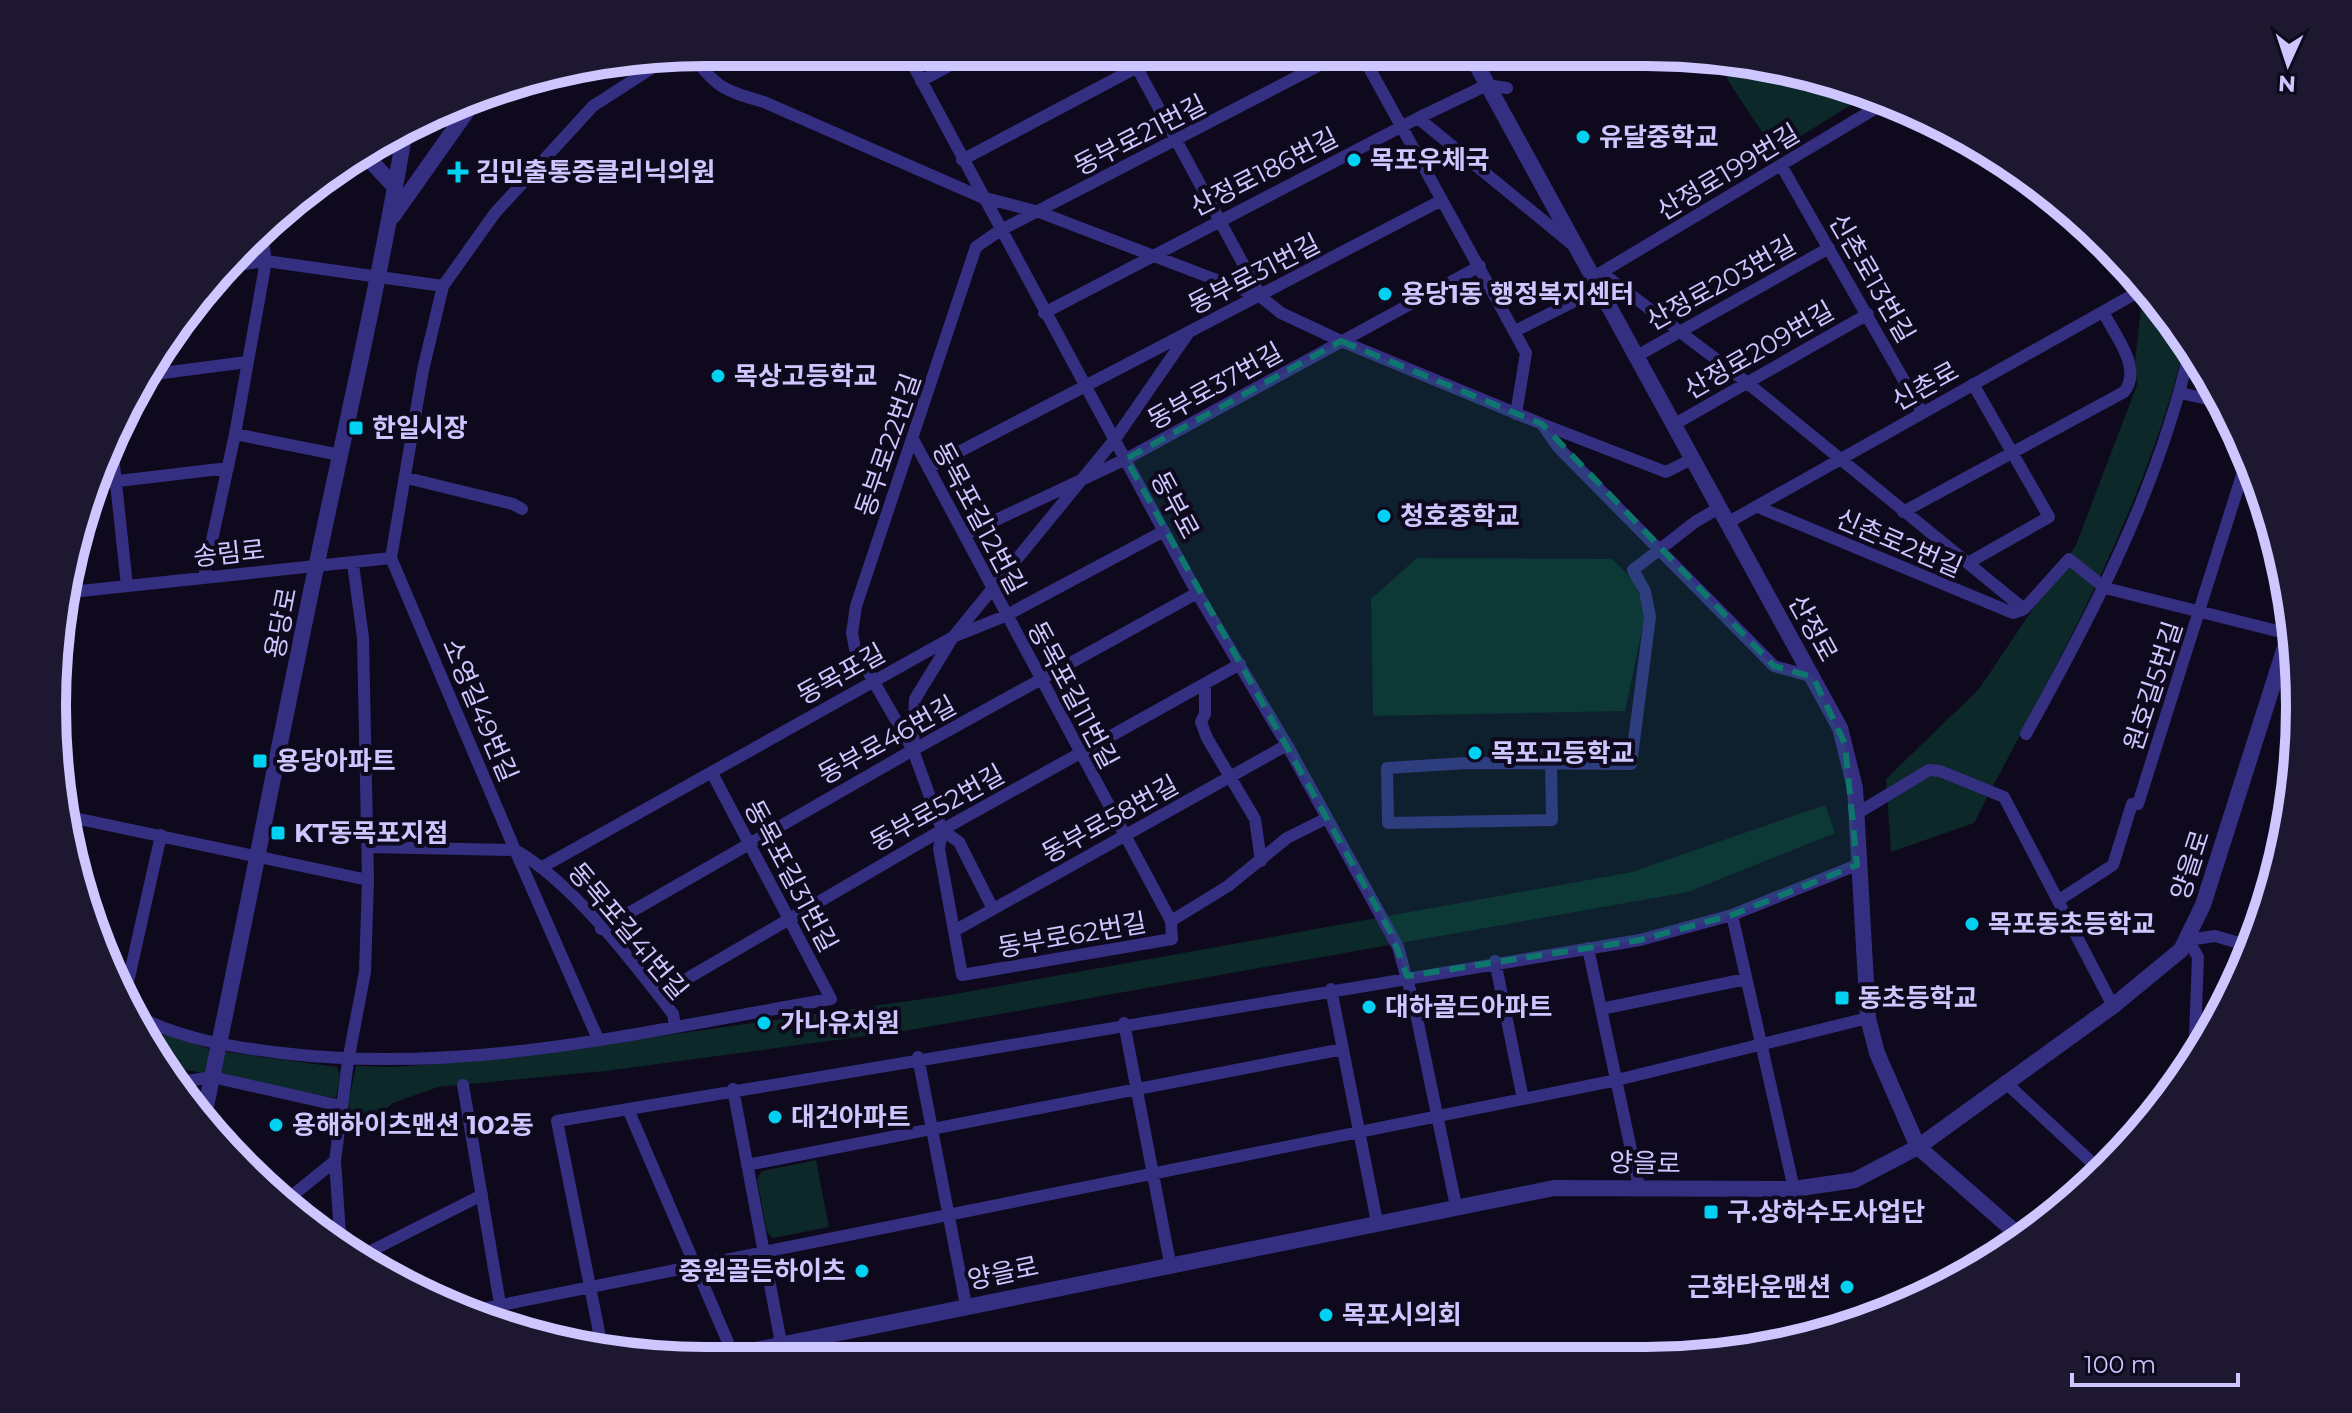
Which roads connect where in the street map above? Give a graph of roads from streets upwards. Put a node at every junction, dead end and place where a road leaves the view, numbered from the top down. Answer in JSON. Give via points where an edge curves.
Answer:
{"nodes":[{"id":1,"x":701,"y":66,"type":"edge"},
{"id":2,"x":913,"y":66,"type":"edge"},
{"id":3,"x":948,"y":66,"type":"edge"},
{"id":4,"x":1318,"y":66,"type":"edge"},
{"id":5,"x":1368,"y":66,"type":"edge"},
{"id":6,"x":1477,"y":66,"type":"edge"},
{"id":7,"x":1137,"y":67,"type":"joint"},
{"id":8,"x":652,"y":68,"type":"edge"},
{"id":9,"x":921,"y":81,"type":"junction"},
{"id":10,"x":1487,"y":85,"type":"junction"},
{"id":11,"x":1507,"y":88,"type":"dead end"},
{"id":12,"x":1875,"y":109,"type":"edge"},
{"id":13,"x":465,"y":113,"type":"edge"},
{"id":14,"x":1418,"y":118,"type":"junction"},
{"id":15,"x":1401,"y":127,"type":"junction"},
{"id":16,"x":1176,"y":141,"type":"junction"},
{"id":17,"x":403,"y":143,"type":"edge"},
{"id":18,"x":962,"y":160,"type":"junction"},
{"id":19,"x":371,"y":161,"type":"edge"},
{"id":20,"x":1782,"y":167,"type":"junction"},
{"id":21,"x":395,"y":187,"type":"junction"},
{"id":22,"x":981,"y":197,"type":"junction"},
{"id":23,"x":1442,"y":200,"type":"junction"},
{"id":24,"x":1039,"y":212,"type":"junction"},
{"id":25,"x":1220,"y":219,"type":"junction"},
{"id":26,"x":390,"y":220,"type":"junction"},
{"id":27,"x":999,"y":231,"type":"junction"},
{"id":28,"x":263,"y":245,"type":"edge"},
{"id":29,"x":1573,"y":245,"type":"junction"},
{"id":30,"x":1829,"y":248,"type":"junction"},
{"id":31,"x":1151,"y":255,"type":"junction"},
{"id":32,"x":266,"y":261,"type":"junction"},
{"id":33,"x":244,"y":264,"type":"edge"},
{"id":34,"x":1480,"y":266,"type":"junction"},
{"id":35,"x":381,"y":275,"type":"junction"},
{"id":36,"x":1594,"y":284,"type":"junction"},
{"id":37,"x":443,"y":286,"type":"junction"},
{"id":38,"x":2135,"y":294,"type":"edge"},
{"id":39,"x":1261,"y":297,"type":"junction"},
{"id":40,"x":2103,"y":312,"type":"junction"},
{"id":41,"x":1044,"y":313,"type":"junction"},
{"id":42,"x":1868,"y":314,"type":"junction"},
{"id":43,"x":1515,"y":331,"type":"junction"},
{"id":44,"x":1189,"y":332,"type":"junction"},
{"id":45,"x":1681,"y":332,"type":"junction"},
{"id":46,"x":1341,"y":341,"type":"junction"},
{"id":47,"x":1635,"y":357,"type":"junction"},
{"id":48,"x":247,"y":362,"type":"junction"},
{"id":49,"x":2187,"y":365,"type":"edge"},
{"id":50,"x":160,"y":373,"type":"edge"},
{"id":51,"x":1745,"y":381,"type":"junction"},
{"id":52,"x":1084,"y":383,"type":"junction"},
{"id":53,"x":1973,"y":384,"type":"junction"},
{"id":54,"x":2180,"y":393,"type":"junction"},
{"id":55,"x":2207,"y":399,"type":"edge"},
{"id":56,"x":1922,"y":412,"type":"junction"},
{"id":57,"x":1516,"y":414,"type":"junction"},
{"id":58,"x":1542,"y":424,"type":"junction"},
{"id":59,"x":1673,"y":425,"type":"junction"},
{"id":60,"x":235,"y":434,"type":"junction"},
{"id":61,"x":1115,"y":439,"type":"junction"},
{"id":62,"x":914,"y":441,"type":"junction"},
{"id":63,"x":2012,"y":453,"type":"junction"},
{"id":64,"x":340,"y":455,"type":"junction"},
{"id":65,"x":1126,"y":459,"type":"junction"},
{"id":66,"x":1692,"y":459,"type":"junction"},
{"id":67,"x":1839,"y":461,"type":"junction"},
{"id":68,"x":114,"y":464,"type":"edge"},
{"id":69,"x":228,"y":468,"type":"junction"},
{"id":70,"x":928,"y":468,"type":"junction"},
{"id":71,"x":2242,"y":475,"type":"edge"},
{"id":72,"x":407,"y":478,"type":"junction"},
{"id":73,"x":116,"y":482,"type":"junction"},
{"id":74,"x":1079,"y":482,"type":"junction"},
{"id":75,"x":107,"y":483,"type":"edge"},
{"id":76,"x":1758,"y":507,"type":"junction"},
{"id":77,"x":522,"y":509,"type":"dead end"},
{"id":78,"x":1903,"y":512,"type":"junction"},
{"id":79,"x":1723,"y":516,"type":"junction"},
{"id":80,"x":1164,"y":531,"type":"junction"},
{"id":81,"x":966,"y":534,"type":"junction"},
{"id":82,"x":1659,"y":549,"type":"junction"},
{"id":83,"x":391,"y":558,"type":"junction"},
{"id":84,"x":1968,"y":563,"type":"junction"},
{"id":85,"x":353,"y":564,"type":"junction"},
{"id":86,"x":316,"y":566,"type":"junction"},
{"id":87,"x":204,"y":577,"type":"junction"},
{"id":88,"x":127,"y":586,"type":"junction"},
{"id":89,"x":2105,"y":588,"type":"junction"},
{"id":90,"x":994,"y":590,"type":"junction"},
{"id":91,"x":76,"y":591,"type":"edge"},
{"id":92,"x":1197,"y":593,"type":"junction"},
{"id":93,"x":2024,"y":609,"type":"junction"},
{"id":94,"x":2199,"y":613,"type":"junction"},
{"id":95,"x":1005,"y":616,"type":"junction"},
{"id":96,"x":2281,"y":628,"type":"edge"},
{"id":97,"x":953,"y":637,"type":"junction"},
{"id":98,"x":2284,"y":652,"type":"edge"},
{"id":99,"x":1240,"y":664,"type":"junction"},
{"id":100,"x":1813,"y":677,"type":"junction"},
{"id":101,"x":1040,"y":680,"type":"junction"},
{"id":102,"x":873,"y":681,"type":"junction"},
{"id":103,"x":1205,"y":685,"type":"junction"},
{"id":104,"x":2026,"y":734,"type":"dead end"},
{"id":105,"x":1287,"y":745,"type":"junction"},
{"id":106,"x":913,"y":750,"type":"junction"},
{"id":107,"x":1080,"y":754,"type":"junction"},
{"id":108,"x":1551,"y":765,"type":"junction"},
{"id":109,"x":712,"y":773,"type":"junction"},
{"id":110,"x":1231,"y":776,"type":"junction"},
{"id":111,"x":1856,"y":814,"type":"junction"},
{"id":112,"x":1327,"y":818,"type":"junction"},
{"id":113,"x":76,"y":822,"type":"edge"},
{"id":114,"x":942,"y":830,"type":"junction"},
{"id":115,"x":161,"y":835,"type":"junction"},
{"id":116,"x":1125,"y":837,"type":"junction"},
{"id":117,"x":748,"y":843,"type":"junction"},
{"id":118,"x":368,"y":847,"type":"junction"},
{"id":119,"x":515,"y":850,"type":"junction"},
{"id":120,"x":257,"y":856,"type":"junction"},
{"id":121,"x":1261,"y":861,"type":"junction"},
{"id":122,"x":1857,"y":865,"type":"junction"},
{"id":123,"x":544,"y":866,"type":"junction"},
{"id":124,"x":368,"y":880,"type":"junction"},
{"id":125,"x":2059,"y":900,"type":"junction"},
{"id":126,"x":993,"y":909,"type":"junction"},
{"id":127,"x":1732,"y":915,"type":"junction"},
{"id":128,"x":788,"y":920,"type":"junction"},
{"id":129,"x":1171,"y":921,"type":"junction"},
{"id":130,"x":601,"y":929,"type":"junction"},
{"id":131,"x":954,"y":931,"type":"junction"},
{"id":132,"x":2188,"y":940,"type":"junction"},
{"id":133,"x":2240,"y":943,"type":"edge"},
{"id":134,"x":1588,"y":948,"type":"junction"},
{"id":135,"x":1495,"y":961,"type":"junction"},
{"id":136,"x":1407,"y":976,"type":"junction"},
{"id":137,"x":1746,"y":979,"type":"junction"},
{"id":138,"x":128,"y":981,"type":"edge"},
{"id":139,"x":1331,"y":989,"type":"junction"},
{"id":140,"x":659,"y":995,"type":"junction"},
{"id":141,"x":2113,"y":1006,"type":"junction"},
{"id":142,"x":1601,"y":1009,"type":"junction"},
{"id":143,"x":1868,"y":1018,"type":"junction"},
{"id":144,"x":149,"y":1021,"type":"edge"},
{"id":145,"x":1124,"y":1023,"type":"junction"},
{"id":146,"x":675,"y":1026,"type":"junction"},
{"id":147,"x":2195,"y":1035,"type":"edge"},
{"id":148,"x":598,"y":1039,"type":"junction"},
{"id":149,"x":220,"y":1046,"type":"junction"},
{"id":150,"x":1761,"y":1046,"type":"junction"},
{"id":151,"x":1343,"y":1049,"type":"junction"},
{"id":152,"x":918,"y":1057,"type":"junction"},
{"id":153,"x":348,"y":1061,"type":"junction"},
{"id":154,"x":212,"y":1077,"type":"junction"},
{"id":155,"x":1617,"y":1080,"type":"junction"},
{"id":156,"x":187,"y":1081,"type":"edge"},
{"id":157,"x":2005,"y":1082,"type":"junction"},
{"id":158,"x":463,"y":1085,"type":"dead end"},
{"id":159,"x":733,"y":1089,"type":"junction"},
{"id":160,"x":1137,"y":1089,"type":"junction"},
{"id":161,"x":1523,"y":1099,"type":"junction"},
{"id":162,"x":206,"y":1106,"type":"edge"},
{"id":163,"x":341,"y":1106,"type":"junction"},
{"id":164,"x":628,"y":1109,"type":"junction"},
{"id":165,"x":1438,"y":1116,"type":"junction"},
{"id":166,"x":933,"y":1129,"type":"junction"},
{"id":167,"x":1359,"y":1132,"type":"junction"},
{"id":168,"x":1918,"y":1147,"type":"junction"},
{"id":169,"x":335,"y":1161,"type":"junction"},
{"id":170,"x":2093,"y":1164,"type":"edge"},
{"id":171,"x":747,"y":1165,"type":"junction"},
{"id":172,"x":1154,"y":1173,"type":"junction"},
{"id":173,"x":1639,"y":1187,"type":"junction"},
{"id":174,"x":1794,"y":1189,"type":"junction"},
{"id":175,"x":293,"y":1195,"type":"edge"},
{"id":176,"x":482,"y":1195,"type":"junction"},
{"id":177,"x":1456,"y":1206,"type":"junction"},
{"id":178,"x":949,"y":1215,"type":"junction"},
{"id":179,"x":1377,"y":1222,"type":"junction"},
{"id":180,"x":2013,"y":1230,"type":"edge"},
{"id":181,"x":340,"y":1231,"type":"edge"},
{"id":182,"x":370,"y":1251,"type":"edge"},
{"id":183,"x":765,"y":1252,"type":"junction"},
{"id":184,"x":1170,"y":1263,"type":"junction"},
{"id":185,"x":695,"y":1266,"type":"junction"},
{"id":186,"x":590,"y":1287,"type":"junction"},
{"id":187,"x":500,"y":1305,"type":"junction"},
{"id":188,"x":966,"y":1305,"type":"junction"},
{"id":189,"x":487,"y":1308,"type":"edge"},
{"id":190,"x":501,"y":1313,"type":"edge"},
{"id":191,"x":600,"y":1338,"type":"edge"},
{"id":192,"x":781,"y":1343,"type":"junction"},
{"id":193,"x":730,"y":1347,"type":"edge"},
{"id":194,"x":764,"y":1347,"type":"edge"}],
"edges":[{"from":1,"to":22,"type":"street","via":[[726,91],[764,102]]},
{"from":2,"to":9,"type":"street","name":"동부로"},
{"from":3,"to":9,"type":"street"},
{"from":4,"to":16,"type":"street","name":"동부로21번길"},
{"from":5,"to":15,"type":"street"},
{"from":6,"to":10,"type":"street","name":"산정로"},
{"from":7,"to":16,"type":"street"},
{"from":7,"to":18,"type":"street"},
{"from":8,"to":37,"type":"street","via":[[593,106],[495,213]]},
{"from":9,"to":18,"type":"street","name":"동부로"},
{"from":10,"to":11,"type":"street"},
{"from":10,"to":14,"type":"street","name":"산정로186번길"},
{"from":10,"to":29,"type":"street","name":"산정로"},
{"from":12,"to":20,"type":"street","name":"산정로199번길"},
{"from":13,"to":26,"type":"street"},
{"from":14,"to":15,"type":"street","name":"산정로186번길"},
{"from":14,"to":29,"type":"street"},
{"from":15,"to":23,"type":"street"},
{"from":15,"to":25,"type":"street","name":"산정로186번길"},
{"from":16,"to":24,"type":"street","name":"동부로21번길"},
{"from":16,"to":25,"type":"street"},
{"from":17,"to":21,"type":"street","name":"용당로"},
{"from":18,"to":22,"type":"street","name":"동부로"},
{"from":19,"to":21,"type":"street"},
{"from":20,"to":30,"type":"street","name":"신촌로13번길"},
{"from":20,"to":36,"type":"street","name":"산정로199번길"},
{"from":21,"to":26,"type":"street","name":"용당로"},
{"from":22,"to":24,"type":"street"},
{"from":22,"to":27,"type":"street","name":"동부로"},
{"from":23,"to":34,"type":"street"},
{"from":23,"to":39,"type":"street","name":"동부로31번길"},
{"from":24,"to":27,"type":"street","name":"동부로21번길"},
{"from":24,"to":31,"type":"street"},
{"from":25,"to":31,"type":"street","name":"산정로186번길"},
{"from":25,"to":39,"type":"street"},
{"from":26,"to":35,"type":"street","name":"용당로"},
{"from":27,"to":41,"type":"street","name":"동부로"},
{"from":27,"to":62,"type":"street","name":"동부로22번길","via":[[976,247]]},
{"from":28,"to":32,"type":"street"},
{"from":29,"to":36,"type":"street","name":"산정로"},
{"from":30,"to":42,"type":"street","name":"신촌로13번길"},
{"from":30,"to":45,"type":"street","name":"산정로203번길"},
{"from":31,"to":39,"type":"street"},
{"from":31,"to":41,"type":"street","name":"산정로186번길"},
{"from":32,"to":33,"type":"street"},
{"from":32,"to":35,"type":"street"},
{"from":32,"to":48,"type":"street"},
{"from":34,"to":43,"type":"street"},
{"from":34,"to":46,"type":"street","name":"동부로37번길"},
{"from":35,"to":37,"type":"street"},
{"from":35,"to":64,"type":"street","name":"용당로"},
{"from":36,"to":43,"type":"street","name":"산정로199번길"},
{"from":36,"to":45,"type":"street","via":[[1606,276]]},
{"from":36,"to":47,"type":"street","name":"산정로"},
{"from":37,"to":72,"type":"street","via":[[423,370]]},
{"from":38,"to":40,"type":"street","name":"신촌로"},
{"from":39,"to":44,"type":"street","name":"동부로31번길"},
{"from":39,"to":46,"type":"street","via":[[1281,313]]},
{"from":40,"to":53,"type":"street","name":"신촌로"},
{"from":40,"to":63,"type":"street","via":[[2132,369],[2131,383],[2124,392]]},
{"from":41,"to":52,"type":"street","name":"동부로"},
{"from":42,"to":51,"type":"street","name":"산정로209번길"},
{"from":42,"to":56,"type":"street","name":"신촌로13번길"},
{"from":43,"to":57,"type":"street","via":[[1526,353]]},
{"from":44,"to":52,"type":"street","name":"동부로31번길"},
{"from":44,"to":61,"type":"street"},
{"from":45,"to":47,"type":"street","name":"산정로203번길"},
{"from":45,"to":51,"type":"street"},
{"from":46,"to":57,"type":"street"},
{"from":46,"to":65,"type":"street","name":"동부로37번길"},
{"from":47,"to":59,"type":"street","name":"산정로"},
{"from":48,"to":50,"type":"street"},
{"from":48,"to":60,"type":"street"},
{"from":49,"to":54,"type":"street"},
{"from":51,"to":59,"type":"street","name":"산정로209번길"},
{"from":51,"to":67,"type":"street"},
{"from":52,"to":61,"type":"street","name":"동부로"},
{"from":52,"to":70,"type":"street","name":"동부로31번길"},
{"from":53,"to":56,"type":"street","name":"신촌로"},
{"from":53,"to":63,"type":"street"},
{"from":54,"to":55,"type":"street"},
{"from":54,"to":89,"type":"street"},
{"from":56,"to":67,"type":"street","name":"신촌로"},
{"from":57,"to":58,"type":"street"},
{"from":58,"to":66,"type":"street","via":[[1666,472]]},
{"from":58,"to":82,"type":"street","via":[[1558,447]]},
{"from":59,"to":66,"type":"street","name":"산정로"},
{"from":60,"to":64,"type":"street"},
{"from":60,"to":69,"type":"street"},
{"from":61,"to":65,"type":"street","name":"동부로"},
{"from":61,"to":74,"type":"street"},
{"from":62,"to":70,"type":"street","name":"동목포길12번길"},
{"from":62,"to":102,"type":"street","name":"동부로22번길","via":[[853,616],[853,642]]},
{"from":63,"to":78,"type":"street"},
{"from":63,"to":84,"type":"street","via":[[2049,517]]},
{"from":64,"to":86,"type":"street","name":"용당로"},
{"from":65,"to":74,"type":"street","name":"동부로37번길"},
{"from":65,"to":80,"type":"street","name":"동부로"},
{"from":66,"to":79,"type":"street","name":"산정로"},
{"from":67,"to":76,"type":"street","name":"신촌로"},
{"from":67,"to":78,"type":"street"},
{"from":68,"to":73,"type":"street"},
{"from":69,"to":73,"type":"street"},
{"from":69,"to":87,"type":"street"},
{"from":70,"to":81,"type":"street","name":"동목포길12번길"},
{"from":71,"to":94,"type":"street","name":"원호길5번길"},
{"from":72,"to":77,"type":"street"},
{"from":72,"to":83,"type":"street"},
{"from":73,"to":75,"type":"street"},
{"from":73,"to":88,"type":"street"},
{"from":74,"to":81,"type":"street","name":"동부로37번길"},
{"from":74,"to":90,"type":"street"},
{"from":76,"to":79,"type":"street","name":"신촌로"},
{"from":76,"to":93,"type":"street","name":"신촌로2번길","via":[[1997,609]]},
{"from":78,"to":84,"type":"street"},
{"from":79,"to":82,"type":"street","name":"신촌로"},
{"from":79,"to":100,"type":"street","name":"산정로"},
{"from":80,"to":92,"type":"street","name":"동부로"},
{"from":80,"to":95,"type":"street","name":"동목포길"},
{"from":81,"to":90,"type":"street","name":"동목포길12번길"},
{"from":82,"to":100,"type":"street","via":[[1774,666]]},
{"from":82,"to":108,"type":"street","name":"신촌로","via":[[1633,570],[1645,591],[1650,617],[1631,764]]},
{"from":83,"to":85,"type":"street","name":"송림로"},
{"from":83,"to":119,"type":"street","name":"소영길49번길"},
{"from":84,"to":93,"type":"street"},
{"from":85,"to":86,"type":"street","name":"송림로"},
{"from":85,"to":118,"type":"street","via":[[363,638]]},
{"from":86,"to":87,"type":"street","name":"송림로"},
{"from":86,"to":120,"type":"street","name":"용당로"},
{"from":87,"to":88,"type":"street","name":"송림로"},
{"from":88,"to":91,"type":"street","name":"송림로"},
{"from":89,"to":93,"type":"street","via":[[2069,559]]},
{"from":89,"to":94,"type":"street"},
{"from":89,"to":104,"type":"street"},
{"from":90,"to":95,"type":"street","name":"동목포길12번길"},
{"from":90,"to":97,"type":"street"},
{"from":92,"to":99,"type":"street","name":"동부로"},
{"from":92,"to":101,"type":"street","name":"동부로46번길"},
{"from":94,"to":96,"type":"street"},
{"from":94,"to":125,"type":"street","name":"원호길5번길","via":[[2113,865]]},
{"from":95,"to":97,"type":"street","name":"동목포길"},
{"from":95,"to":101,"type":"street","name":"동목포길11번길"},
{"from":97,"to":102,"type":"street","name":"동목포길"},
{"from":97,"to":106,"type":"street","via":[[915,699]]},
{"from":98,"to":132,"type":"street","name":"양을로"},
{"from":99,"to":103,"type":"street","name":"동부로52번길"},
{"from":99,"to":105,"type":"street","name":"동부로"},
{"from":100,"to":111,"type":"street","name":"산정로","via":[[1845,744]]},
{"from":101,"to":106,"type":"street","name":"동부로46번길"},
{"from":101,"to":107,"type":"street","name":"동목포길11번길"},
{"from":102,"to":106,"type":"street","name":"동부로22번길"},
{"from":102,"to":109,"type":"street","name":"동목포길"},
{"from":103,"to":107,"type":"street","name":"동부로52번길"},
{"from":103,"to":110,"type":"street","via":[[1201,722]]},
{"from":105,"to":110,"type":"street","name":"동부로58번길"},
{"from":105,"to":112,"type":"street","name":"동부로"},
{"from":106,"to":114,"type":"street"},
{"from":106,"to":117,"type":"street","name":"동부로46번길"},
{"from":107,"to":114,"type":"street","name":"동부로52번길"},
{"from":107,"to":116,"type":"street","name":"동목포길11번길"},
{"from":108,"to":108,"type":"street","via":[[1552,820],[1388,823],[1387,768]]},
{"from":109,"to":117,"type":"street","name":"동목포길31번길"},
{"from":109,"to":123,"type":"street","name":"동목포길"},
{"from":110,"to":116,"type":"street","name":"동부로58번길"},
{"from":110,"to":121,"type":"street","via":[[1255,819]]},
{"from":111,"to":122,"type":"street","name":"산정로"},
{"from":111,"to":125,"type":"street","via":[[1929,770],[2004,797]]},
{"from":112,"to":121,"type":"street","name":"동부로62번길","via":[[1287,838]]},
{"from":112,"to":136,"type":"street","name":"동부로","via":[[1392,935]]},
{"from":113,"to":115,"type":"street"},
{"from":114,"to":126,"type":"street","via":[[959,842]]},
{"from":114,"to":128,"type":"street","name":"동부로52번길"},
{"from":114,"to":131,"type":"street","via":[[939,849]]},
{"from":115,"to":120,"type":"street"},
{"from":115,"to":138,"type":"street"},
{"from":116,"to":126,"type":"street","name":"동부로58번길"},
{"from":116,"to":129,"type":"street","name":"동목포길11번길"},
{"from":117,"to":128,"type":"street","name":"동목포길31번길"},
{"from":117,"to":130,"type":"street","name":"동부로46번길"},
{"from":118,"to":119,"type":"street"},
{"from":118,"to":124,"type":"street"},
{"from":119,"to":123,"type":"street"},
{"from":119,"to":148,"type":"street","name":"소영길49번길"},
{"from":120,"to":124,"type":"street"},
{"from":120,"to":149,"type":"street","name":"용당로"},
{"from":121,"to":129,"type":"street","name":"동부로62번길"},
{"from":122,"to":127,"type":"street"},
{"from":122,"to":143,"type":"street","name":"산정로"},
{"from":123,"to":130,"type":"street","name":"동목포길41번길"},
{"from":124,"to":153,"type":"street","via":[[365,972]]},
{"from":125,"to":141,"type":"street"},
{"from":126,"to":131,"type":"street","name":"동부로58번길"},
{"from":127,"to":134,"type":"street"},
{"from":127,"to":137,"type":"street"},
{"from":128,"to":140,"type":"street","name":"동부로52번길"},
{"from":128,"to":146,"type":"street","name":"동목포길31번길","via":[[831,999]]},
{"from":129,"to":131,"type":"street","name":"동부로62번길","via":[[1172,939],[962,975]]},
{"from":130,"to":140,"type":"street","name":"동목포길41번길"},
{"from":132,"to":133,"type":"street","via":[[2215,936]]},
{"from":132,"to":141,"type":"street","name":"양을로"},
{"from":132,"to":147,"type":"street","via":[[2198,957]]},
{"from":134,"to":135,"type":"street"},
{"from":134,"to":142,"type":"street"},
{"from":135,"to":136,"type":"street"},
{"from":135,"to":161,"type":"street"},
{"from":136,"to":139,"type":"street"},
{"from":136,"to":165,"type":"street","name":"동부로"},
{"from":137,"to":142,"type":"street"},
{"from":137,"to":150,"type":"street"},
{"from":139,"to":145,"type":"street"},
{"from":139,"to":151,"type":"street"},
{"from":140,"to":146,"type":"street","name":"동목포길41번길"},
{"from":141,"to":157,"type":"street","name":"양을로"},
{"from":142,"to":155,"type":"street"},
{"from":143,"to":150,"type":"street"},
{"from":143,"to":168,"type":"street","name":"산정로","via":[[1877,1053]]},
{"from":144,"to":149,"type":"street"},
{"from":145,"to":152,"type":"street"},
{"from":145,"to":160,"type":"street"},
{"from":146,"to":148,"type":"street"},
{"from":148,"to":153,"type":"street","via":[[472,1058]]},
{"from":149,"to":153,"type":"street"},
{"from":149,"to":154,"type":"street","name":"용당로"},
{"from":150,"to":155,"type":"street"},
{"from":150,"to":174,"type":"street"},
{"from":151,"to":160,"type":"street"},
{"from":151,"to":167,"type":"street"},
{"from":152,"to":159,"type":"street"},
{"from":152,"to":166,"type":"street"},
{"from":153,"to":163,"type":"street"},
{"from":154,"to":156,"type":"street"},
{"from":154,"to":162,"type":"street","name":"용당로"},
{"from":154,"to":163,"type":"street"},
{"from":155,"to":161,"type":"street"},
{"from":155,"to":173,"type":"street"},
{"from":157,"to":168,"type":"street","name":"양을로"},
{"from":157,"to":170,"type":"street"},
{"from":158,"to":176,"type":"street"},
{"from":159,"to":164,"type":"street"},
{"from":159,"to":171,"type":"street"},
{"from":160,"to":166,"type":"street"},
{"from":160,"to":172,"type":"street"},
{"from":161,"to":165,"type":"street"},
{"from":163,"to":169,"type":"street"},
{"from":164,"to":185,"type":"street"},
{"from":164,"to":186,"type":"street","via":[[557,1121]]},
{"from":165,"to":167,"type":"street"},
{"from":165,"to":177,"type":"street","name":"동부로"},
{"from":166,"to":171,"type":"street"},
{"from":166,"to":178,"type":"street"},
{"from":167,"to":172,"type":"street"},
{"from":167,"to":179,"type":"street"},
{"from":168,"to":174,"type":"street","name":"양을로","via":[[1855,1180]]},
{"from":168,"to":180,"type":"street","name":"산정로"},
{"from":169,"to":175,"type":"street"},
{"from":169,"to":181,"type":"street"},
{"from":171,"to":183,"type":"street"},
{"from":172,"to":178,"type":"street"},
{"from":172,"to":184,"type":"street"},
{"from":173,"to":174,"type":"street","name":"양을로"},
{"from":173,"to":177,"type":"street","name":"양을로","via":[[1554,1188]]},
{"from":176,"to":182,"type":"street"},
{"from":176,"to":187,"type":"street"},
{"from":177,"to":179,"type":"street","name":"양을로"},
{"from":178,"to":183,"type":"street"},
{"from":178,"to":188,"type":"street"},
{"from":179,"to":184,"type":"street","name":"양을로"},
{"from":183,"to":185,"type":"street"},
{"from":183,"to":192,"type":"street"},
{"from":184,"to":188,"type":"street","name":"양을로"},
{"from":185,"to":186,"type":"street"},
{"from":185,"to":193,"type":"street"},
{"from":186,"to":187,"type":"street"},
{"from":186,"to":191,"type":"street"},
{"from":187,"to":189,"type":"street"},
{"from":187,"to":190,"type":"street"},
{"from":188,"to":192,"type":"street","name":"양을로"},
{"from":192,"to":194,"type":"street","name":"양을로"}]}
